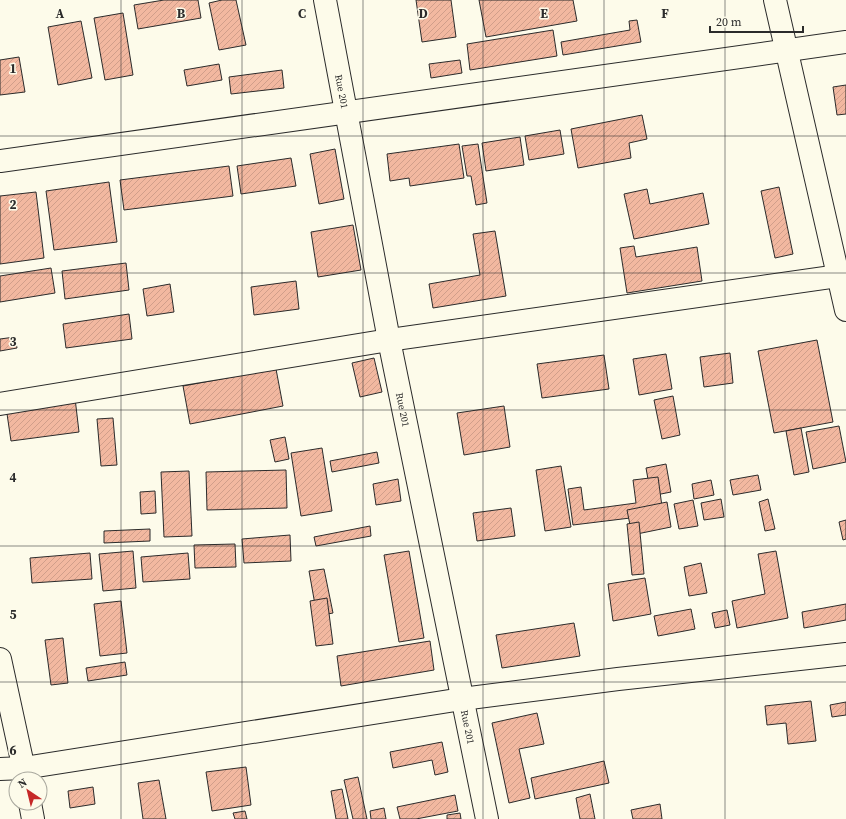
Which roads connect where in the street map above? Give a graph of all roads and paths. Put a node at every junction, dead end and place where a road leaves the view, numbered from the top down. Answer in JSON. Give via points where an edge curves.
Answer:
{"nodes":[{"id":1,"x":325,"y":0,"type":"edge"},
{"id":2,"x":775,"y":0,"type":"edge"},
{"id":3,"x":846,"y":42,"type":"edge"},
{"id":4,"x":786,"y":50,"type":"junction"},
{"id":5,"x":347,"y":112,"type":"junction"},
{"id":6,"x":0,"y":161,"type":"edge"},
{"id":7,"x":842,"y":276,"type":"edge"},
{"id":8,"x":846,"y":310,"type":"edge"},
{"id":9,"x":389,"y":340,"type":"junction"},
{"id":10,"x":0,"y":404,"type":"edge"},
{"id":11,"x":846,"y":654,"type":"edge"},
{"id":12,"x":0,"y":659,"type":"edge"},
{"id":13,"x":462,"y":699,"type":"junction"},
{"id":14,"x":0,"y":769,"type":"edge"},
{"id":15,"x":10,"y":771,"type":"edge"},
{"id":16,"x":24,"y":771,"type":"edge"},
{"id":17,"x":42,"y":771,"type":"edge"},
{"id":18,"x":487,"y":819,"type":"edge"}],
"edges":[{"from":1,"to":5,"type":"street","name":"Rue 201"},
{"from":2,"to":4,"type":"street"},
{"from":3,"to":4,"type":"street"},
{"from":4,"to":5,"type":"street"},
{"from":4,"to":7,"type":"street"},
{"from":5,"to":6,"type":"street"},
{"from":5,"to":9,"type":"street","name":"Rue 201"},
{"from":7,"to":8,"type":"street"},
{"from":7,"to":9,"type":"street"},
{"from":9,"to":10,"type":"street"},
{"from":9,"to":13,"type":"street","name":"Rue 201"},
{"from":11,"to":13,"type":"street"},
{"from":12,"to":16,"type":"street"},
{"from":13,"to":17,"type":"street"},
{"from":13,"to":18,"type":"street","name":"Rue 201"},
{"from":14,"to":15,"type":"street"}]}
